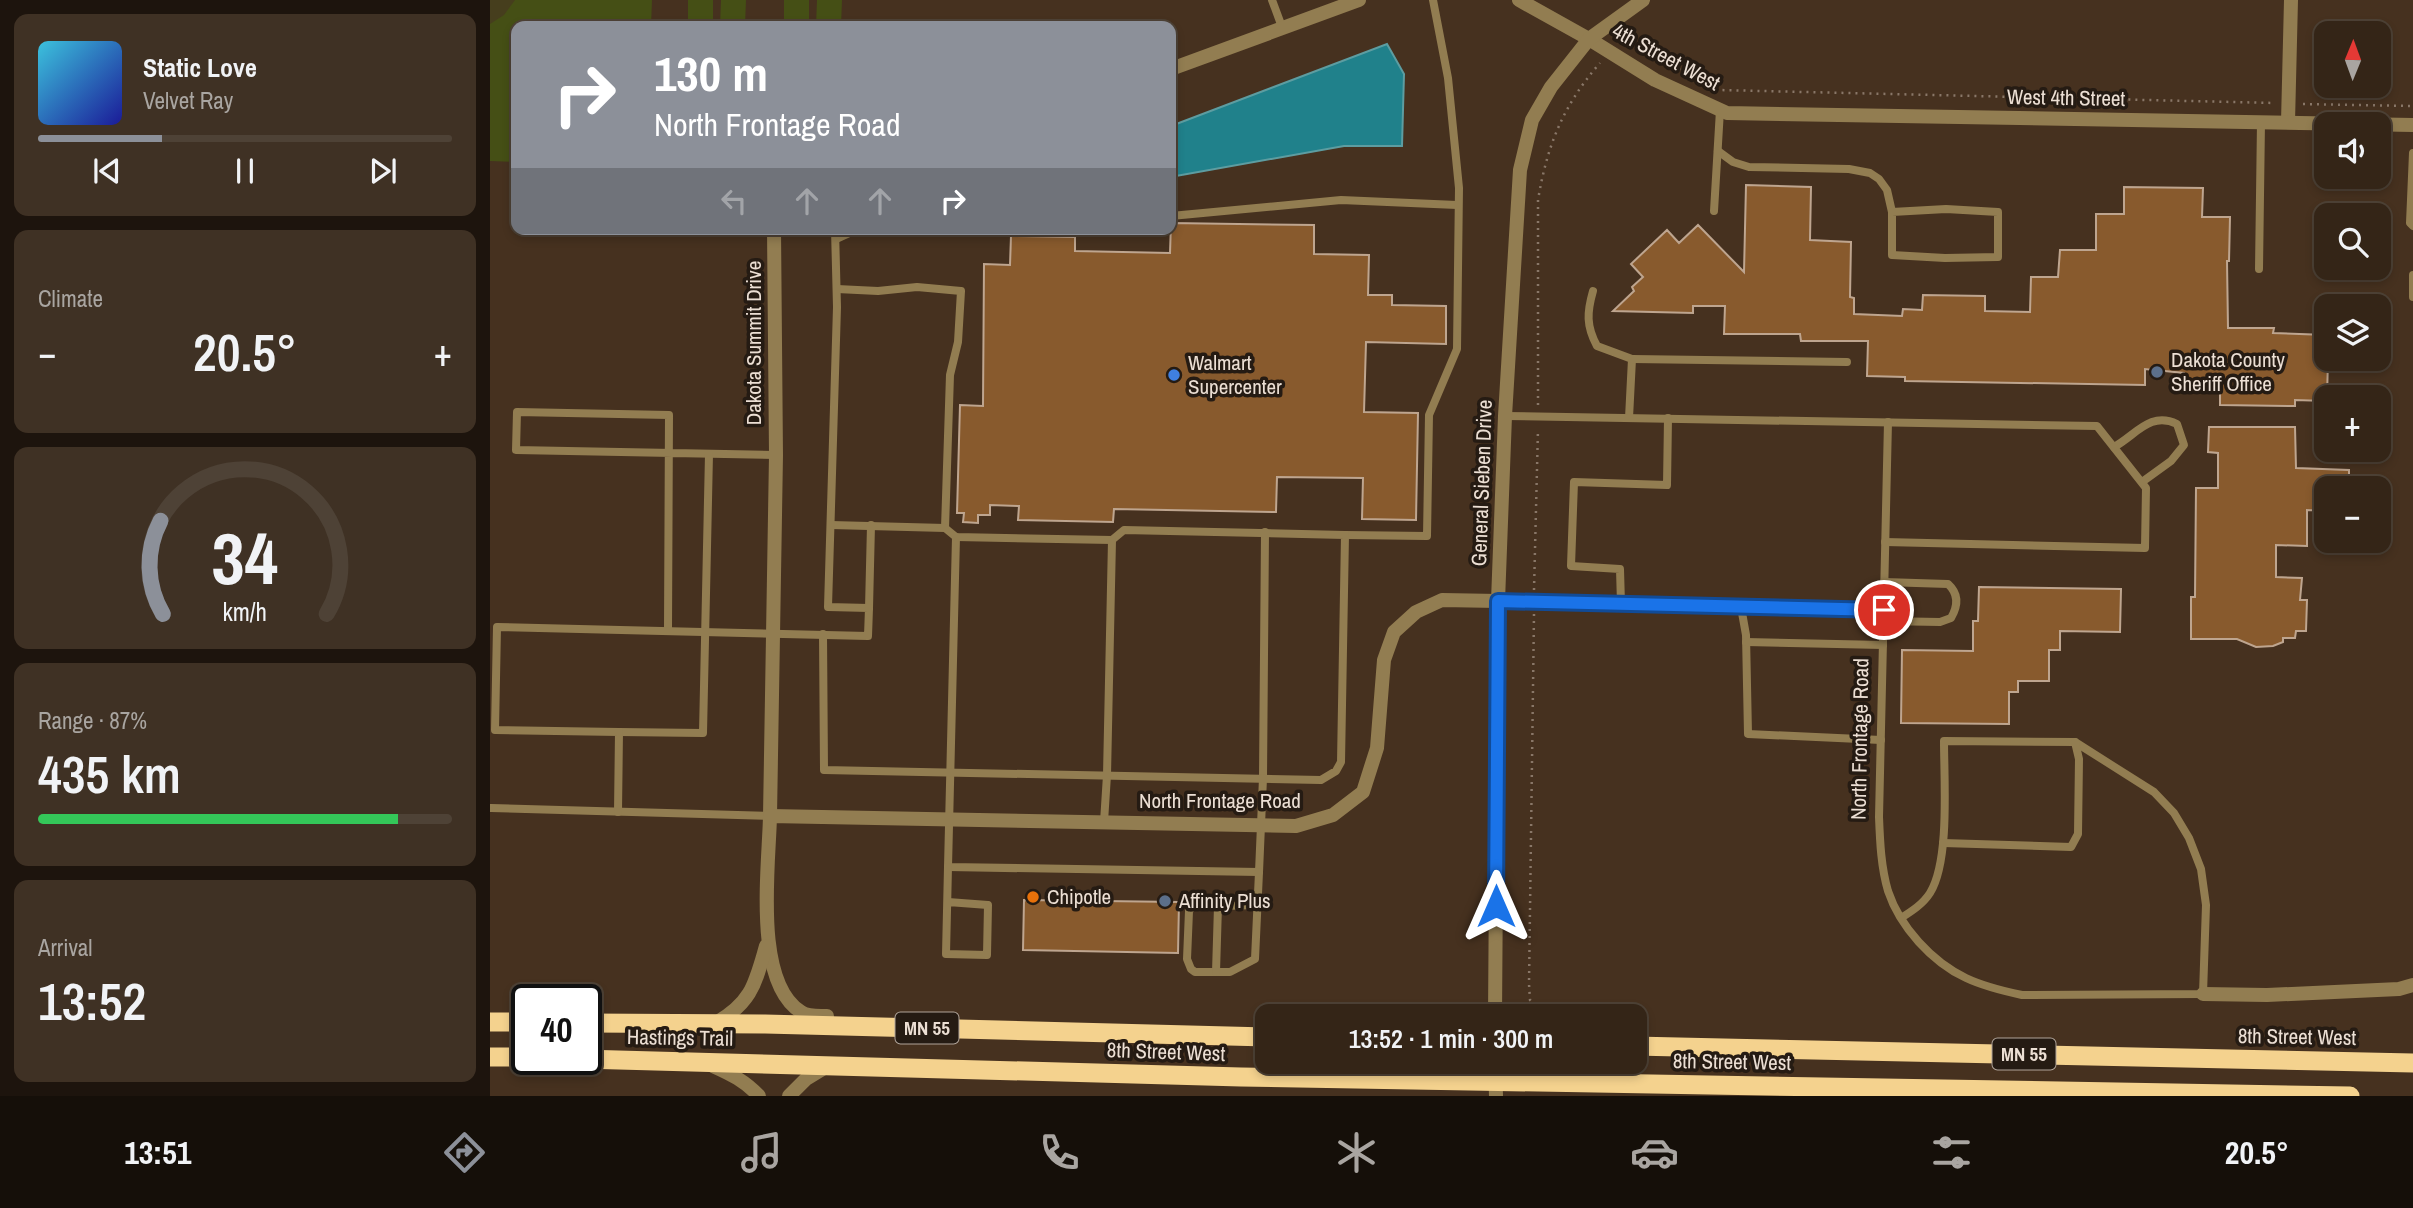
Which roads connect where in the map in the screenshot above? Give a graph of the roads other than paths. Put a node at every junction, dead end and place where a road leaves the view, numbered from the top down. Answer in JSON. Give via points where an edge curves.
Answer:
{"nodes":[{"id":1,"x":1272,"y":0,"type":"edge"},
{"id":2,"x":1359,"y":0,"type":"edge"},
{"id":3,"x":1433,"y":0,"type":"edge"},
{"id":4,"x":1519,"y":0,"type":"edge"},
{"id":5,"x":1643,"y":0,"type":"edge"},
{"id":6,"x":2291,"y":0,"type":"edge"},
{"id":7,"x":1282,"y":27,"type":"junction"},
{"id":8,"x":1590,"y":39,"type":"junction"},
{"id":9,"x":1176,"y":67,"type":"edge"},
{"id":10,"x":1720,"y":110,"type":"junction"},
{"id":11,"x":2261,"y":122,"type":"junction"},
{"id":12,"x":2288,"y":122,"type":"junction"},
{"id":13,"x":2413,"y":125,"type":"edge"},
{"id":14,"x":1718,"y":151,"type":"junction"},
{"id":15,"x":2413,"y":153,"type":"edge"},
{"id":16,"x":2412,"y":186,"type":"edge"},
{"id":17,"x":1457,"y":205,"type":"junction"},
{"id":18,"x":1714,"y":211,"type":"dead end"},
{"id":19,"x":1892,"y":212,"type":"junction"},
{"id":20,"x":1176,"y":216,"type":"edge"},
{"id":21,"x":2413,"y":226,"type":"edge"},
{"id":22,"x":774,"y":235,"type":"edge"},
{"id":23,"x":836,"y":235,"type":"edge"},
{"id":24,"x":2259,"y":269,"type":"dead end"},
{"id":25,"x":2413,"y":275,"type":"edge"},
{"id":26,"x":837,"y":289,"type":"junction"},
{"id":27,"x":1593,"y":291,"type":"dead end"},
{"id":28,"x":2413,"y":297,"type":"edge"},
{"id":29,"x":1632,"y":359,"type":"junction"},
{"id":30,"x":1847,"y":362,"type":"dead end"},
{"id":31,"x":1505,"y":416,"type":"junction"},
{"id":32,"x":1629,"y":418,"type":"junction"},
{"id":33,"x":1668,"y":418,"type":"junction"},
{"id":34,"x":1888,"y":422,"type":"junction"},
{"id":35,"x":2114,"y":447,"type":"junction"},
{"id":36,"x":668,"y":453,"type":"junction"},
{"id":37,"x":709,"y":454,"type":"junction"},
{"id":38,"x":776,"y":455,"type":"junction"},
{"id":39,"x":2142,"y":482,"type":"junction"},
{"id":40,"x":831,"y":524,"type":"junction"},
{"id":41,"x":871,"y":525,"type":"junction"},
{"id":42,"x":945,"y":528,"type":"junction"},
{"id":43,"x":1265,"y":532,"type":"junction"},
{"id":44,"x":1345,"y":534,"type":"junction"},
{"id":45,"x":956,"y":537,"type":"junction"},
{"id":46,"x":1112,"y":540,"type":"junction"},
{"id":47,"x":1885,"y":542,"type":"junction"},
{"id":48,"x":1884,"y":582,"type":"junction"},
{"id":49,"x":1498,"y":601,"type":"junction"},
{"id":50,"x":1621,"y":604,"type":"junction"},
{"id":51,"x":1741,"y":607,"type":"junction"},
{"id":52,"x":869,"y":608,"type":"junction"},
{"id":53,"x":1884,"y":610,"type":"junction"},
{"id":54,"x":1883,"y":621,"type":"junction"},
{"id":55,"x":668,"y":630,"type":"junction"},
{"id":56,"x":704,"y":631,"type":"junction"},
{"id":57,"x":772,"y":632,"type":"junction"},
{"id":58,"x":823,"y":634,"type":"junction"},
{"id":59,"x":1746,"y":642,"type":"junction"},
{"id":60,"x":1883,"y":645,"type":"junction"},
{"id":61,"x":619,"y":732,"type":"junction"},
{"id":62,"x":1881,"y":740,"type":"junction"},
{"id":63,"x":2075,"y":742,"type":"junction"},
{"id":64,"x":950,"y":772,"type":"junction"},
{"id":65,"x":1107,"y":775,"type":"junction"},
{"id":66,"x":1263,"y":778,"type":"junction"},
{"id":67,"x":491,"y":808,"type":"edge"},
{"id":68,"x":618,"y":812,"type":"junction"},
{"id":69,"x":770,"y":816,"type":"junction"},
{"id":70,"x":950,"y":819,"type":"junction"},
{"id":71,"x":1104,"y":822,"type":"junction"},
{"id":72,"x":1260,"y":825,"type":"junction"},
{"id":73,"x":1943,"y":844,"type":"junction"},
{"id":74,"x":948,"y":867,"type":"junction"},
{"id":75,"x":1259,"y":872,"type":"junction"},
{"id":76,"x":948,"y":902,"type":"junction"},
{"id":77,"x":1218,"y":905,"type":"junction"},
{"id":78,"x":1257,"y":905,"type":"junction"},
{"id":79,"x":1901,"y":918,"type":"junction"},
{"id":80,"x":767,"y":941,"type":"junction"},
{"id":81,"x":1216,"y":972,"type":"junction"},
{"id":82,"x":2413,"y":985,"type":"edge"},
{"id":83,"x":2203,"y":994,"type":"junction"},
{"id":84,"x":1495,"y":1004,"type":"edge"},
{"id":85,"x":490,"y":1022,"type":"edge"},
{"id":86,"x":511,"y":1022,"type":"edge"},
{"id":87,"x":602,"y":1023,"type":"edge"},
{"id":88,"x":714,"y":1024,"type":"junction"},
{"id":89,"x":1129,"y":1034,"type":"junction"},
{"id":90,"x":1255,"y":1037,"type":"edge"},
{"id":91,"x":1647,"y":1046,"type":"edge"},
{"id":92,"x":490,"y":1056,"type":"edge"},
{"id":93,"x":511,"y":1057,"type":"edge"},
{"id":94,"x":602,"y":1060,"type":"edge"},
{"id":95,"x":701,"y":1062,"type":"junction"},
{"id":96,"x":778,"y":1063,"type":"joint"},
{"id":97,"x":2413,"y":1063,"type":"edge"},
{"id":98,"x":830,"y":1065,"type":"junction"},
{"id":99,"x":1496,"y":1079,"type":"edge"},
{"id":100,"x":759,"y":1096,"type":"edge"},
{"id":101,"x":789,"y":1096,"type":"edge"},
{"id":102,"x":2350,"y":1096,"type":"edge"}],
"edges":[{"from":1,"to":7,"type":"lane"},
{"from":2,"to":7,"type":"street"},
{"from":3,"to":17,"type":"lane","via":[[1456,142]]},
{"from":4,"to":8,"type":"street","name":"4th Street West"},
{"from":5,"to":8,"type":"street","name":"General Sieben Drive"},
{"from":6,"to":12,"type":"street"},
{"from":7,"to":9,"type":"street"},
{"from":8,"to":10,"type":"street","name":"4th Street West","via":[[1655,80]]},
{"from":8,"to":31,"type":"street","name":"General Sieben Drive","via":[[1551,87],[1532,120],[1520,170]]},
{"from":10,"to":11,"type":"street","name":"West 4th Street"},
{"from":10,"to":14,"type":"lane"},
{"from":11,"to":12,"type":"street","name":"West 4th Street"},
{"from":11,"to":24,"type":"lane"},
{"from":12,"to":13,"type":"street","name":"West 4th Street"},
{"from":14,"to":18,"type":"lane"},
{"from":14,"to":19,"type":"lane","via":[[1749,167],[1870,173],[1887,190]]},
{"from":15,"to":16,"type":"lane"},
{"from":16,"to":21,"type":"lane"},
{"from":17,"to":20,"type":"lane","via":[[1341,200]]},
{"from":17,"to":44,"type":"lane","via":[[1457,349],[1429,415],[1427,537]]},
{"from":19,"to":19,"type":"lane","via":[[1892,255],[1998,257],[1998,212]]},
{"from":22,"to":38,"type":"street","name":"Dakota Summit Drive"},
{"from":23,"to":26,"type":"lane"},
{"from":25,"to":28,"type":"lane"},
{"from":26,"to":40,"type":"lane"},
{"from":26,"to":42,"type":"lane","via":[[961,291],[958,342],[950,375]]},
{"from":27,"to":29,"type":"lane","via":[[1587,319],[1597,346]]},
{"from":29,"to":30,"type":"lane"},
{"from":29,"to":32,"type":"lane"},
{"from":31,"to":32,"type":"lane"},
{"from":31,"to":49,"type":"street","name":"General Sieben Drive"},
{"from":32,"to":33,"type":"lane"},
{"from":33,"to":34,"type":"lane"},
{"from":33,"to":50,"type":"lane","via":[[1667,485],[1574,482],[1571,566],[1620,569]]},
{"from":34,"to":35,"type":"lane","via":[[2097,426]]},
{"from":34,"to":47,"type":"lane"},
{"from":35,"to":39,"type":"lane"},
{"from":35,"to":39,"type":"lane","via":[[2155,420],[2177,424],[2184,445]]},
{"from":36,"to":36,"type":"lane","via":[[516,450],[517,412],[669,415]]},
{"from":36,"to":37,"type":"lane"},
{"from":36,"to":55,"type":"lane"},
{"from":37,"to":38,"type":"lane"},
{"from":37,"to":56,"type":"lane"},
{"from":38,"to":57,"type":"street","name":"Dakota Summit Drive"},
{"from":39,"to":47,"type":"lane","via":[[2146,488],[2145,548]]},
{"from":40,"to":41,"type":"lane"},
{"from":40,"to":52,"type":"lane","via":[[828,607]]},
{"from":41,"to":42,"type":"lane"},
{"from":41,"to":52,"type":"lane"},
{"from":42,"to":45,"type":"lane"},
{"from":43,"to":44,"type":"lane"},
{"from":43,"to":46,"type":"lane","via":[[1125,530]]},
{"from":43,"to":66,"type":"lane"},
{"from":44,"to":66,"type":"lane","via":[[1341,762],[1321,780]]},
{"from":45,"to":46,"type":"lane"},
{"from":45,"to":64,"type":"lane"},
{"from":46,"to":65,"type":"lane"},
{"from":47,"to":48,"type":"lane"},
{"from":48,"to":53,"type":"lane"},
{"from":48,"to":54,"type":"lane","via":[[1948,584],[1956,609],[1951,618],[1940,622]]},
{"from":49,"to":50,"type":"lane","name":"North Frontage Road"},
{"from":49,"to":72,"type":"street","name":"North Frontage Road","via":[[1442,600],[1416,612],[1394,632],[1384,660],[1377,748],[1363,792],[1333,815],[1296,826]]},
{"from":49,"to":84,"type":"street","name":"General Sieben Drive"},
{"from":50,"to":51,"type":"lane","name":"North Frontage Road"},
{"from":51,"to":53,"type":"lane","name":"North Frontage Road"},
{"from":51,"to":59,"type":"lane"},
{"from":52,"to":58,"type":"lane","via":[[868,636]]},
{"from":53,"to":54,"type":"lane","name":"North Frontage Road"},
{"from":54,"to":60,"type":"lane","name":"North Frontage Road"},
{"from":55,"to":56,"type":"lane"},
{"from":55,"to":61,"type":"lane","via":[[497,627],[495,730]]},
{"from":56,"to":57,"type":"lane"},
{"from":56,"to":61,"type":"lane","via":[[703,733]]},
{"from":57,"to":58,"type":"lane"},
{"from":57,"to":69,"type":"street","name":"Dakota Summit Drive"},
{"from":58,"to":64,"type":"lane","via":[[824,770]]},
{"from":59,"to":60,"type":"lane"},
{"from":59,"to":62,"type":"lane","via":[[1748,734]]},
{"from":60,"to":62,"type":"lane","name":"North Frontage Road"},
{"from":61,"to":68,"type":"lane"},
{"from":62,"to":79,"type":"lane","name":"North Frontage Road","via":[[1880,853]]},
{"from":63,"to":73,"type":"lane","via":[[1944,741]]},
{"from":63,"to":73,"type":"lane","via":[[2078,834],[2071,847]]},
{"from":63,"to":83,"type":"lane","via":[[2154,792],[2189,838],[2201,869],[2206,905]]},
{"from":64,"to":65,"type":"lane"},
{"from":64,"to":70,"type":"lane"},
{"from":65,"to":66,"type":"lane"},
{"from":65,"to":71,"type":"lane"},
{"from":66,"to":72,"type":"lane"},
{"from":67,"to":68,"type":"lane"},
{"from":68,"to":69,"type":"lane"},
{"from":69,"to":70,"type":"street","name":"North Frontage Road"},
{"from":69,"to":80,"type":"street"},
{"from":70,"to":71,"type":"street","name":"North Frontage Road"},
{"from":70,"to":74,"type":"lane"},
{"from":71,"to":72,"type":"street","name":"North Frontage Road"},
{"from":72,"to":75,"type":"lane"},
{"from":73,"to":79,"type":"lane","via":[[1930,893]]},
{"from":74,"to":75,"type":"lane"},
{"from":74,"to":76,"type":"lane"},
{"from":75,"to":78,"type":"lane"},
{"from":76,"to":76,"type":"lane","via":[[947,954],[987,955],[988,905]]},
{"from":77,"to":78,"type":"lane"},
{"from":77,"to":81,"type":"lane"},
{"from":77,"to":81,"type":"lane","via":[[1189,911],[1187,965],[1195,972]]},
{"from":78,"to":81,"type":"lane","via":[[1255,959],[1230,972]]},
{"from":79,"to":83,"type":"lane","name":"North Frontage Road","via":[[1944,964],[1997,989],[2022,995]]},
{"from":80,"to":88,"type":"street","via":[[750,993],[734,1012]]},
{"from":80,"to":89,"type":"street","via":[[778,984],[794,1006],[810,1016],[1020,1021]]},
{"from":82,"to":83,"type":"street","name":"North Frontage Road","via":[[2281,995]]},
{"from":85,"to":86,"type":"highway"},
{"from":87,"to":88,"type":"highway","name":"8th Street West","number":"MN 55"},
{"from":88,"to":89,"type":"highway","name":"8th Street West","number":"MN 55"},
{"from":89,"to":90,"type":"highway","name":"8th Street West","number":"MN 55"},
{"from":91,"to":97,"type":"highway","name":"8th Street West","number":"MN 55"},
{"from":92,"to":93,"type":"highway"},
{"from":94,"to":95,"type":"highway","name":"Hastings Trail","number":"MN 55"},
{"from":95,"to":96,"type":"highway","name":"Hastings Trail","number":"MN 55"},
{"from":95,"to":100,"type":"street","via":[[734,1075]]},
{"from":96,"to":98,"type":"highway","name":"8th Street West","number":"MN 55"},
{"from":98,"to":99,"type":"highway","name":"8th Street West","number":"MN 55"},
{"from":98,"to":101,"type":"street"},
{"from":99,"to":102,"type":"highway","name":"8th Street West","number":"MN 55"}]}
